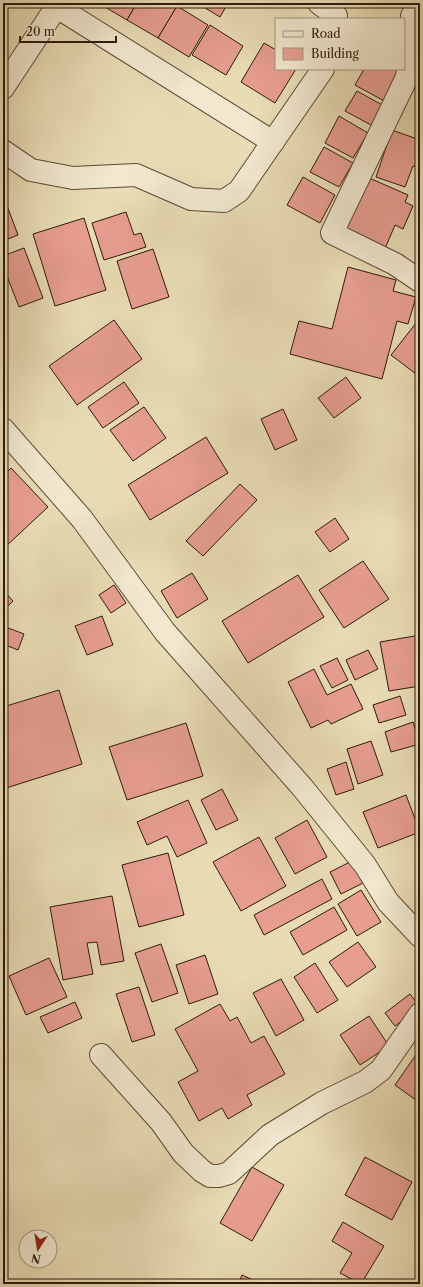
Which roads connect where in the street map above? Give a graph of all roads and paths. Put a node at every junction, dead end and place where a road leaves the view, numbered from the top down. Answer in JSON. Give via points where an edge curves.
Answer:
{"nodes":[{"id":1,"x":319,"y":3,"type":"edge"},
{"id":2,"x":419,"y":3,"type":"edge"},
{"id":3,"x":58,"y":5,"type":"edge"},
{"id":4,"x":336,"y":18,"type":"edge"},
{"id":5,"x":322,"y":70,"type":"edge"},
{"id":6,"x":3,"y":88,"type":"edge"},
{"id":7,"x":273,"y":142,"type":"junction"},
{"id":8,"x":3,"y":151,"type":"edge"},
{"id":9,"x":420,"y":281,"type":"edge"},
{"id":10,"x":3,"y":429,"type":"edge"},
{"id":11,"x":420,"y":936,"type":"edge"},
{"id":12,"x":420,"y":1014,"type":"edge"},
{"id":13,"x":101,"y":1055,"type":"dead end"}],
"edges":[{"from":1,"to":4,"type":"street"},
{"from":2,"to":9,"type":"street","via":[[412,16],[407,77],[332,232],[395,264]]},
{"from":3,"to":6,"type":"street"},
{"from":3,"to":7,"type":"street"},
{"from":5,"to":7,"type":"street"},
{"from":7,"to":8,"type":"street","via":[[240,191],[224,202],[191,199],[136,174],[73,178],[31,170]]},
{"from":10,"to":11,"type":"street","via":[[82,519],[165,632],[302,787],[365,865],[388,902]]},
{"from":12,"to":13,"type":"street","via":[[381,1070],[365,1082],[322,1103],[270,1135],[229,1173],[219,1176],[210,1176],[202,1171],[183,1153],[161,1122]]}]}
